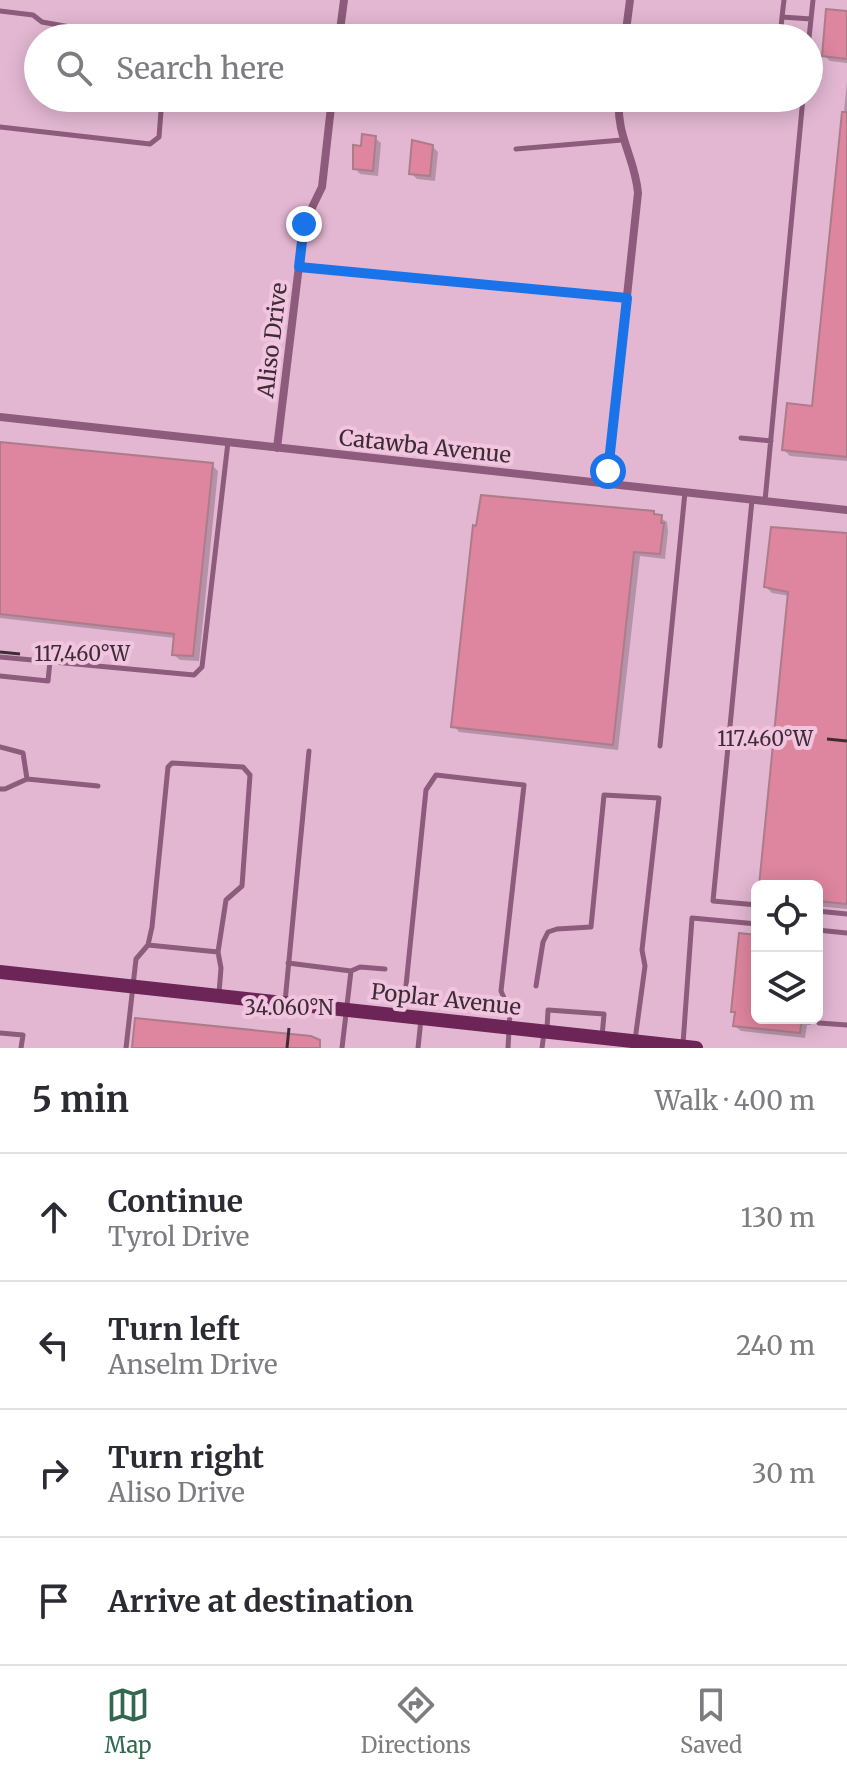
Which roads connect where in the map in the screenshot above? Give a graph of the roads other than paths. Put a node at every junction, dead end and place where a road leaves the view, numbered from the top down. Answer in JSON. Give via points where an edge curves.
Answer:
{"nodes":[{"id":1,"x":344,"y":0,"type":"edge"},
{"id":2,"x":630,"y":0,"type":"edge"},
{"id":3,"x":784,"y":0,"type":"edge"},
{"id":4,"x":813,"y":0,"type":"edge"},
{"id":5,"x":0,"y":11,"type":"edge"},
{"id":6,"x":782,"y":17,"type":"junction"},
{"id":7,"x":811,"y":19,"type":"junction"},
{"id":8,"x":53,"y":24,"type":"edge"},
{"id":9,"x":341,"y":24,"type":"edge"},
{"id":10,"x":627,"y":24,"type":"edge"},
{"id":11,"x":781,"y":24,"type":"edge"},
{"id":12,"x":810,"y":24,"type":"edge"},
{"id":13,"x":161,"y":112,"type":"edge"},
{"id":14,"x":330,"y":112,"type":"edge"},
{"id":15,"x":618,"y":112,"type":"edge"},
{"id":16,"x":802,"y":112,"type":"edge"},
{"id":17,"x":0,"y":127,"type":"edge"},
{"id":18,"x":622,"y":140,"type":"junction"},
{"id":19,"x":516,"y":149,"type":"dead end"},
{"id":20,"x":299,"y":267,"type":"junction"},
{"id":21,"x":627,"y":298,"type":"junction"},
{"id":22,"x":0,"y":417,"type":"edge"},
{"id":23,"x":741,"y":438,"type":"dead end"},
{"id":24,"x":771,"y":441,"type":"junction"},
{"id":25,"x":228,"y":442,"type":"junction"},
{"id":26,"x":277,"y":448,"type":"junction"},
{"id":27,"x":607,"y":483,"type":"junction"},
{"id":28,"x":685,"y":492,"type":"junction"},
{"id":29,"x":752,"y":499,"type":"junction"},
{"id":30,"x":765,"y":501,"type":"junction"},
{"id":31,"x":847,"y":510,"type":"edge"},
{"id":32,"x":0,"y":657,"type":"edge"},
{"id":33,"x":50,"y":661,"type":"junction"},
{"id":34,"x":0,"y":676,"type":"edge"},
{"id":35,"x":660,"y":746,"type":"dead end"},
{"id":36,"x":0,"y":747,"type":"edge"},
{"id":37,"x":309,"y":751,"type":"dead end"},
{"id":38,"x":27,"y":779,"type":"junction"},
{"id":39,"x":98,"y":786,"type":"dead end"},
{"id":40,"x":0,"y":789,"type":"edge"},
{"id":41,"x":751,"y":904,"type":"edge"},
{"id":42,"x":823,"y":912,"type":"edge"},
{"id":43,"x":847,"y":914,"type":"edge"},
{"id":44,"x":751,"y":923,"type":"edge"},
{"id":45,"x":823,"y":931,"type":"edge"},
{"id":46,"x":847,"y":933,"type":"edge"},
{"id":47,"x":148,"y":945,"type":"junction"},
{"id":48,"x":218,"y":952,"type":"junction"},
{"id":49,"x":288,"y":963,"type":"junction"},
{"id":50,"x":385,"y":969,"type":"dead end"},
{"id":51,"x":351,"y":971,"type":"junction"},
{"id":52,"x":0,"y":972,"type":"edge"},
{"id":53,"x":132,"y":986,"type":"junction"},
{"id":54,"x":536,"y":986,"type":"dead end"},
{"id":55,"x":218,"y":996,"type":"junction"},
{"id":56,"x":285,"y":1003,"type":"junction"},
{"id":57,"x":347,"y":1010,"type":"junction"},
{"id":58,"x":403,"y":1016,"type":"junction"},
{"id":59,"x":422,"y":1018,"type":"junction"},
{"id":60,"x":823,"y":1023,"type":"edge"},
{"id":61,"x":847,"y":1025,"type":"edge"},
{"id":62,"x":510,"y":1028,"type":"junction"},
{"id":63,"x":545,"y":1032,"type":"junction"},
{"id":64,"x":0,"y":1033,"type":"edge"},
{"id":65,"x":602,"y":1038,"type":"junction"},
{"id":66,"x":640,"y":1044,"type":"edge"},
{"id":67,"x":689,"y":1047,"type":"edge"},
{"id":68,"x":21,"y":1048,"type":"edge"},
{"id":69,"x":126,"y":1048,"type":"edge"},
{"id":70,"x":342,"y":1048,"type":"edge"},
{"id":71,"x":418,"y":1048,"type":"edge"},
{"id":72,"x":508,"y":1048,"type":"edge"},
{"id":73,"x":542,"y":1048,"type":"edge"}],
"edges":[{"from":1,"to":9,"type":"street"},
{"from":2,"to":10,"type":"street"},
{"from":3,"to":6,"type":"lane"},
{"from":4,"to":7,"type":"lane"},
{"from":5,"to":8,"type":"lane"},
{"from":6,"to":7,"type":"lane"},
{"from":6,"to":11,"type":"lane"},
{"from":7,"to":12,"type":"lane"},
{"from":13,"to":17,"type":"lane","via":[[159,137],[150,144]]},
{"from":14,"to":20,"type":"street","name":"Aliso Drive","via":[[322,187],[304,224]]},
{"from":15,"to":18,"type":"street"},
{"from":16,"to":24,"type":"lane"},
{"from":18,"to":19,"type":"lane"},
{"from":18,"to":21,"type":"street","via":[[638,193]]},
{"from":20,"to":21,"type":"street"},
{"from":20,"to":26,"type":"street","name":"Aliso Drive"},
{"from":21,"to":27,"type":"street"},
{"from":22,"to":25,"type":"street","name":"Catawba Avenue"},
{"from":23,"to":24,"type":"lane"},
{"from":24,"to":30,"type":"lane"},
{"from":25,"to":26,"type":"street","name":"Catawba Avenue"},
{"from":25,"to":33,"type":"lane","via":[[202,667],[194,675]]},
{"from":26,"to":27,"type":"street","name":"Catawba Avenue"},
{"from":27,"to":28,"type":"street","name":"Catawba Avenue"},
{"from":28,"to":29,"type":"street","name":"Catawba Avenue"},
{"from":28,"to":35,"type":"lane"},
{"from":29,"to":30,"type":"street","name":"Catawba Avenue"},
{"from":29,"to":41,"type":"lane","via":[[713,901]]},
{"from":30,"to":31,"type":"street","name":"Catawba Avenue"},
{"from":32,"to":33,"type":"lane"},
{"from":33,"to":34,"type":"lane","via":[[48,681]]},
{"from":36,"to":38,"type":"lane","via":[[23,753]]},
{"from":37,"to":49,"type":"lane"},
{"from":38,"to":39,"type":"lane"},
{"from":38,"to":40,"type":"lane"},
{"from":42,"to":43,"type":"lane"},
{"from":44,"to":67,"type":"lane","via":[[692,918]]},
{"from":45,"to":46,"type":"lane"},
{"from":47,"to":48,"type":"lane"},
{"from":47,"to":48,"type":"lane","via":[[168,767],[243,767],[250,775],[242,886],[226,900]]},
{"from":47,"to":53,"type":"lane","via":[[136,959]]},
{"from":48,"to":55,"type":"lane"},
{"from":49,"to":51,"type":"lane"},
{"from":49,"to":56,"type":"lane"},
{"from":50,"to":51,"type":"lane"},
{"from":51,"to":57,"type":"lane"},
{"from":52,"to":53,"type":"street","name":"Poplar Avenue"},
{"from":53,"to":55,"type":"street","name":"Poplar Avenue"},
{"from":53,"to":69,"type":"lane"},
{"from":54,"to":66,"type":"lane","via":[[548,932],[591,927],[604,795],[659,798],[642,950]]},
{"from":55,"to":56,"type":"street","name":"Poplar Avenue"},
{"from":56,"to":57,"type":"street","name":"Poplar Avenue"},
{"from":57,"to":58,"type":"street","name":"Poplar Avenue"},
{"from":57,"to":70,"type":"lane"},
{"from":58,"to":59,"type":"street","name":"Poplar Avenue"},
{"from":58,"to":62,"type":"lane","via":[[426,790],[436,775],[524,785],[501,991]]},
{"from":59,"to":62,"type":"street","name":"Poplar Avenue"},
{"from":59,"to":71,"type":"lane"},
{"from":60,"to":61,"type":"lane"},
{"from":62,"to":63,"type":"street","name":"Poplar Avenue"},
{"from":62,"to":72,"type":"lane"},
{"from":63,"to":65,"type":"street","name":"Poplar Avenue"},
{"from":63,"to":65,"type":"lane","via":[[548,1010],[604,1014]]},
{"from":63,"to":73,"type":"lane"},
{"from":64,"to":68,"type":"lane","via":[[23,1035]]},
{"from":65,"to":66,"type":"street","name":"Poplar Avenue"},
{"from":66,"to":67,"type":"street","name":"Poplar Avenue"}]}
